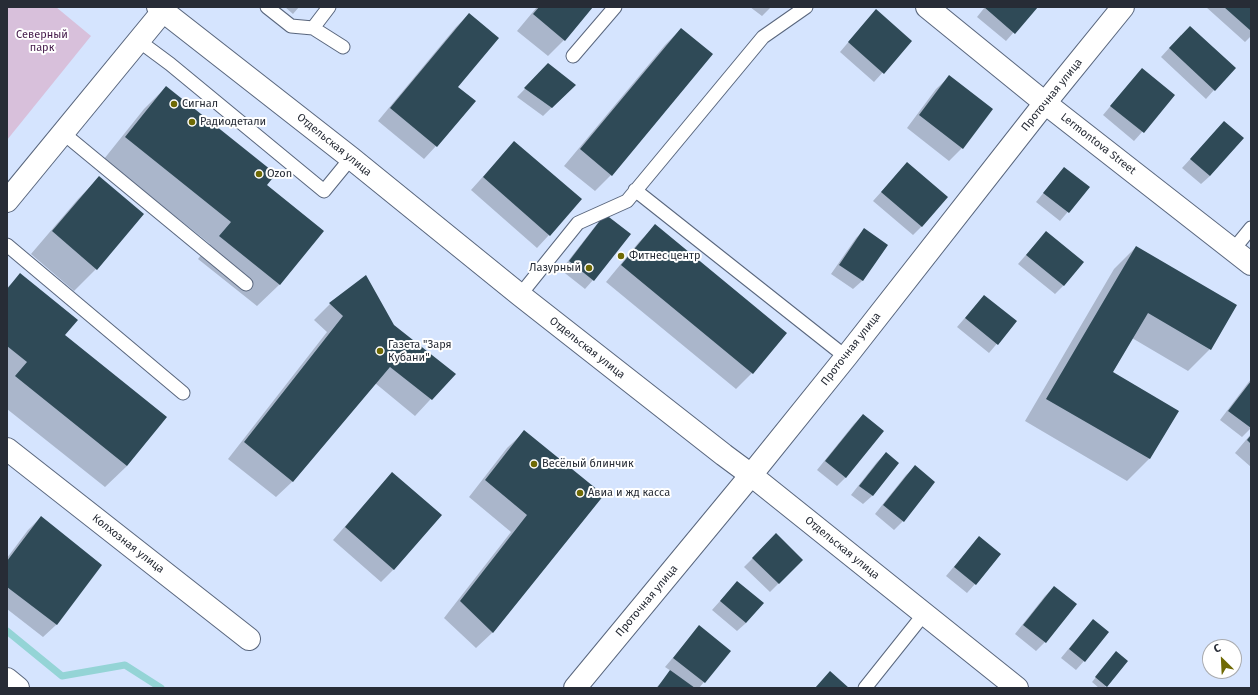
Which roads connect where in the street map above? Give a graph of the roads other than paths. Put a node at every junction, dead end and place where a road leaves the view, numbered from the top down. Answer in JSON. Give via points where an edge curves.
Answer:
{"nodes":[{"id":1,"x":267,"y":7,"type":"edge"},
{"id":2,"x":329,"y":7,"type":"edge"},
{"id":3,"x":615,"y":7,"type":"edge"},
{"id":4,"x":806,"y":7,"type":"edge"},
{"id":5,"x":927,"y":7,"type":"edge"},
{"id":6,"x":1123,"y":7,"type":"edge"},
{"id":7,"x":162,"y":8,"type":"edge"},
{"id":8,"x":313,"y":28,"type":"junction"},
{"id":9,"x":139,"y":41,"type":"junction"},
{"id":10,"x":343,"y":47,"type":"dead end"},
{"id":11,"x":573,"y":56,"type":"dead end"},
{"id":12,"x":1045,"y":103,"type":"junction"},
{"id":13,"x":63,"y":132,"type":"junction"},
{"id":14,"x":351,"y":158,"type":"junction"},
{"id":15,"x":635,"y":190,"type":"junction"},
{"id":16,"x":7,"y":201,"type":"edge"},
{"id":17,"x":1251,"y":228,"type":"edge"},
{"id":18,"x":7,"y":244,"type":"edge"},
{"id":19,"x":1233,"y":250,"type":"junction"},
{"id":20,"x":1251,"y":264,"type":"edge"},
{"id":21,"x":246,"y":284,"type":"dead end"},
{"id":22,"x":520,"y":295,"type":"junction"},
{"id":23,"x":846,"y":357,"type":"junction"},
{"id":24,"x":183,"y":393,"type":"dead end"},
{"id":25,"x":7,"y":449,"type":"edge"},
{"id":26,"x":751,"y":475,"type":"junction"},
{"id":27,"x":924,"y":614,"type":"junction"},
{"id":28,"x":249,"y":639,"type":"dead end"},
{"id":29,"x":7,"y":679,"type":"edge"},
{"id":30,"x":18,"y":688,"type":"edge"},
{"id":31,"x":575,"y":688,"type":"edge"},
{"id":32,"x":865,"y":688,"type":"edge"},
{"id":33,"x":1017,"y":688,"type":"edge"}],
"edges":[{"from":1,"to":8,"type":"lane","via":[[291,26]]},
{"from":2,"to":8,"type":"lane"},
{"from":3,"to":11,"type":"lane"},
{"from":4,"to":15,"type":"lane","via":[[763,37]]},
{"from":5,"to":12,"type":"street","name":"Lermontova Street"},
{"from":6,"to":12,"type":"street","name":"Проточная улица"},
{"from":7,"to":9,"type":"street"},
{"from":7,"to":14,"type":"street","name":"Отдельская улица"},
{"from":8,"to":10,"type":"lane"},
{"from":9,"to":13,"type":"street"},
{"from":9,"to":14,"type":"lane","via":[[324,191]]},
{"from":12,"to":19,"type":"street","name":"Lermontova Street"},
{"from":12,"to":23,"type":"street","name":"Проточная улица"},
{"from":13,"to":16,"type":"street"},
{"from":13,"to":21,"type":"lane"},
{"from":14,"to":22,"type":"street","name":"Отдельская улица"},
{"from":15,"to":22,"type":"lane","via":[[627,201],[578,223]]},
{"from":15,"to":23,"type":"lane"},
{"from":17,"to":19,"type":"lane"},
{"from":18,"to":24,"type":"lane"},
{"from":19,"to":20,"type":"street","name":"Lermontova Street"},
{"from":22,"to":26,"type":"street","name":"Отдельская улица"},
{"from":23,"to":26,"type":"street","name":"Проточная улица"},
{"from":25,"to":28,"type":"street","name":"Колхозная улица"},
{"from":26,"to":27,"type":"street","name":"Отдельская улица"},
{"from":26,"to":31,"type":"street","name":"Проточная улица"},
{"from":27,"to":32,"type":"lane"},
{"from":27,"to":33,"type":"street","name":"Отдельская улица"},
{"from":29,"to":30,"type":"street"}]}
